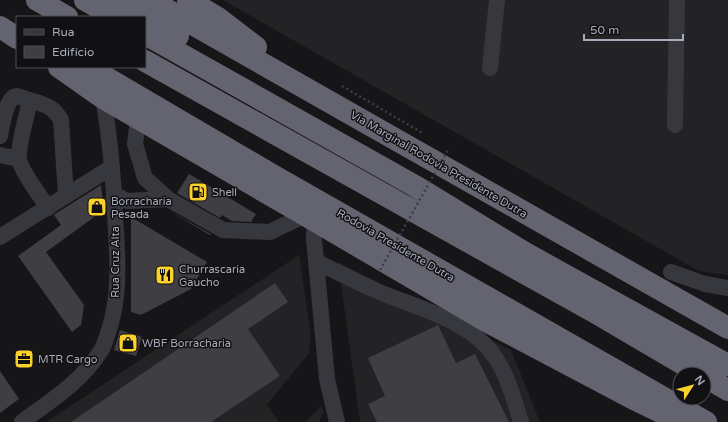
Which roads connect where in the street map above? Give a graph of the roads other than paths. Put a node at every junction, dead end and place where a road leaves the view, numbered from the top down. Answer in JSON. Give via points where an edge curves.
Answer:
{"nodes":[{"id":1,"x":37,"y":0,"type":"edge"},
{"id":2,"x":85,"y":0,"type":"edge"},
{"id":3,"x":118,"y":0,"type":"edge"},
{"id":4,"x":150,"y":0,"type":"edge"},
{"id":5,"x":188,"y":0,"type":"edge"},
{"id":6,"x":498,"y":0,"type":"edge"},
{"id":7,"x":677,"y":0,"type":"edge"},
{"id":8,"x":0,"y":16,"type":"edge"},
{"id":9,"x":65,"y":16,"type":"edge"},
{"id":10,"x":113,"y":16,"type":"edge"},
{"id":11,"x":145,"y":16,"type":"edge"},
{"id":12,"x":146,"y":17,"type":"edge"},
{"id":13,"x":16,"y":25,"type":"edge"},
{"id":14,"x":0,"y":27,"type":"edge"},
{"id":15,"x":146,"y":35,"type":"edge"},
{"id":16,"x":16,"y":37,"type":"edge"},
{"id":17,"x":146,"y":62,"type":"edge"},
{"id":18,"x":60,"y":68,"type":"edge"},
{"id":19,"x":90,"y":68,"type":"edge"},
{"id":20,"x":490,"y":68,"type":"dead end"},
{"id":21,"x":296,"y":82,"type":"junction"},
{"id":22,"x":103,"y":98,"type":"junction"},
{"id":23,"x":30,"y":100,"type":"junction"},
{"id":24,"x":134,"y":117,"type":"junction"},
{"id":25,"x":675,"y":125,"type":"dead end"},
{"id":26,"x":0,"y":136,"type":"edge"},
{"id":27,"x":110,"y":136,"type":"junction"},
{"id":28,"x":0,"y":155,"type":"edge"},
{"id":29,"x":19,"y":159,"type":"junction"},
{"id":30,"x":112,"y":167,"type":"junction"},
{"id":31,"x":415,"y":186,"type":"junction"},
{"id":32,"x":114,"y":194,"type":"junction"},
{"id":33,"x":66,"y":196,"type":"junction"},
{"id":34,"x":168,"y":199,"type":"junction"},
{"id":35,"x":48,"y":208,"type":"junction"},
{"id":36,"x":310,"y":218,"type":"junction"},
{"id":37,"x":0,"y":237,"type":"edge"},
{"id":38,"x":317,"y":262,"type":"junction"},
{"id":39,"x":671,"y":272,"type":"dead end"},
{"id":40,"x":728,"y":288,"type":"edge"},
{"id":41,"x":728,"y":328,"type":"edge"},
{"id":42,"x":728,"y":365,"type":"edge"},
{"id":43,"x":686,"y":366,"type":"edge"},
{"id":44,"x":712,"y":381,"type":"edge"},
{"id":45,"x":728,"y":390,"type":"edge"},
{"id":46,"x":22,"y":422,"type":"edge"},
{"id":47,"x":337,"y":422,"type":"edge"},
{"id":48,"x":521,"y":422,"type":"edge"},
{"id":49,"x":681,"y":422,"type":"edge"},
{"id":50,"x":706,"y":422,"type":"edge"}],
"edges":[{"from":1,"to":9,"type":"highway"},
{"from":2,"to":10,"type":"highway"},
{"from":3,"to":11,"type":"highway"},
{"from":4,"to":21,"type":"highway","name":"Via Marginal Rodovia Presidente Dutra"},
{"from":5,"to":21,"type":"highway","via":[[245,38]]},
{"from":6,"to":20,"type":"street"},
{"from":7,"to":25,"type":"street"},
{"from":8,"to":13,"type":"highway"},
{"from":12,"to":31,"type":"highway","via":[[385,162]]},
{"from":14,"to":16,"type":"highway"},
{"from":15,"to":31,"type":"highway"},
{"from":17,"to":43,"type":"highway"},
{"from":18,"to":22,"type":"highway"},
{"from":19,"to":50,"type":"highway","name":"Rodovia Presidente Dutra"},
{"from":21,"to":41,"type":"highway","name":"Via Marginal Rodovia Presidente Dutra"},
{"from":22,"to":24,"type":"highway"},
{"from":22,"to":27,"type":"street","name":"Rua Cruz Alta"},
{"from":23,"to":26,"type":"street","via":[[17,96],[12,98],[8,103]]},
{"from":23,"to":29,"type":"street"},
{"from":23,"to":33,"type":"street","via":[[50,107],[61,120]]},
{"from":24,"to":27,"type":"street","via":[[117,124]]},
{"from":24,"to":34,"type":"street","via":[[135,144],[145,178]]},
{"from":24,"to":36,"type":"highway"},
{"from":27,"to":30,"type":"street","name":"Rua Cruz Alta"},
{"from":28,"to":29,"type":"street"},
{"from":29,"to":35,"type":"street"},
{"from":30,"to":32,"type":"street","name":"Rua Cruz Alta"},
{"from":30,"to":33,"type":"street"},
{"from":31,"to":42,"type":"highway","via":[[525,253]]},
{"from":32,"to":34,"type":"street","via":[[127,201]]},
{"from":32,"to":46,"type":"street","name":"Rua Cruz Alta","via":[[118,291],[112,322],[101,351],[84,374]]},
{"from":33,"to":35,"type":"street"},
{"from":34,"to":36,"type":"street","via":[[223,230],[270,232]]},
{"from":35,"to":37,"type":"street"},
{"from":36,"to":38,"type":"street"},
{"from":36,"to":49,"type":"highway","via":[[486,321]]},
{"from":38,"to":47,"type":"street","via":[[327,379]]},
{"from":38,"to":48,"type":"street","via":[[451,321],[482,341],[504,373]]},
{"from":39,"to":40,"type":"street","via":[[705,284]]},
{"from":44,"to":45,"type":"highway"}]}
